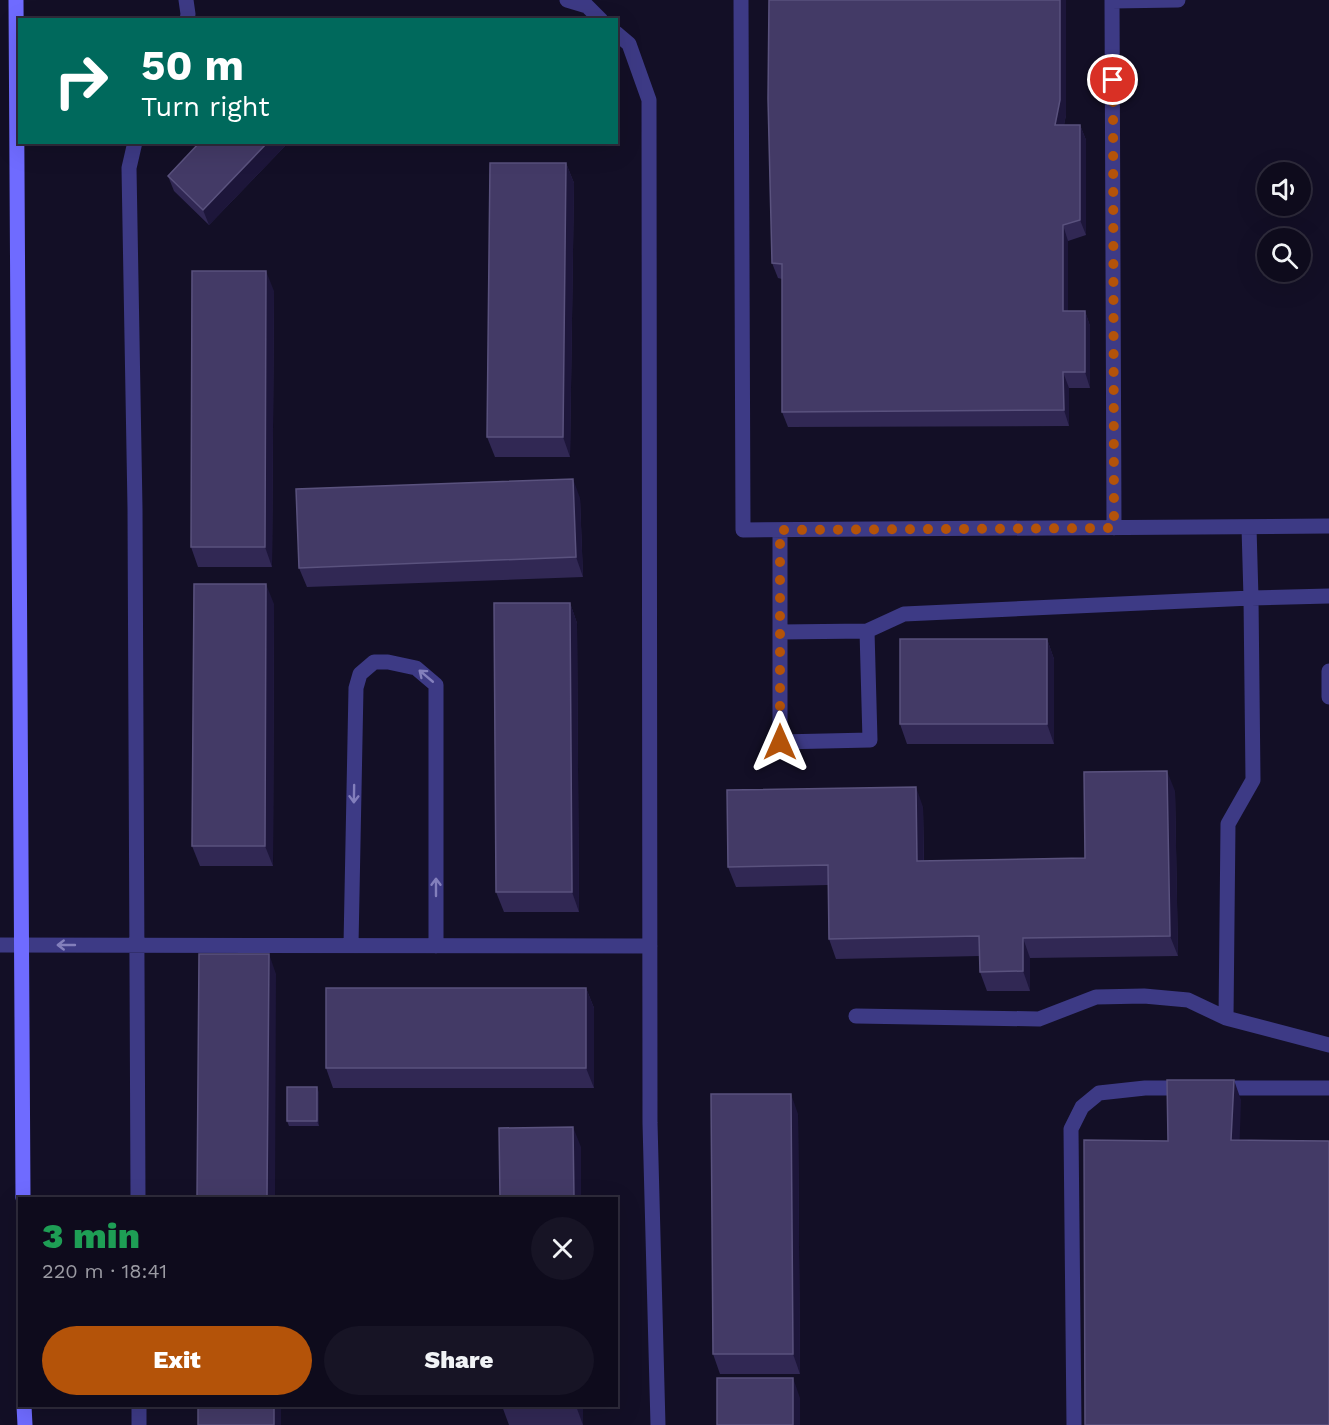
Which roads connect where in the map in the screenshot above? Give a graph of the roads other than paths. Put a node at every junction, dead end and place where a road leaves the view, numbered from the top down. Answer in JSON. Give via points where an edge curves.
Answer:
{"nodes":[{"id":1,"x":16,"y":0,"type":"edge"},
{"id":2,"x":186,"y":0,"type":"edge"},
{"id":3,"x":567,"y":0,"type":"edge"},
{"id":4,"x":741,"y":0,"type":"edge"},
{"id":5,"x":1112,"y":0,"type":"edge"},
{"id":6,"x":1178,"y":0,"type":"edge"},
{"id":7,"x":187,"y":18,"type":"edge"},
{"id":8,"x":599,"y":18,"type":"edge"},
{"id":9,"x":618,"y":35,"type":"edge"},
{"id":10,"x":135,"y":144,"type":"edge"},
{"id":11,"x":1329,"y":526,"type":"edge"},
{"id":12,"x":1249,"y":527,"type":"junction"},
{"id":13,"x":1114,"y":528,"type":"junction"},
{"id":14,"x":780,"y":530,"type":"junction"},
{"id":15,"x":1329,"y":596,"type":"edge"},
{"id":16,"x":1251,"y":598,"type":"junction"},
{"id":17,"x":780,"y":632,"type":"junction"},
{"id":18,"x":867,"y":632,"type":"junction"},
{"id":19,"x":1329,"y":671,"type":"edge"},
{"id":20,"x":1329,"y":697,"type":"edge"},
{"id":21,"x":0,"y":945,"type":"edge"},
{"id":22,"x":21,"y":945,"type":"junction"},
{"id":23,"x":137,"y":945,"type":"junction"},
{"id":24,"x":351,"y":945,"type":"junction"},
{"id":25,"x":436,"y":946,"type":"junction"},
{"id":26,"x":650,"y":946,"type":"junction"},
{"id":27,"x":856,"y":1016,"type":"dead end"},
{"id":28,"x":1226,"y":1018,"type":"junction"},
{"id":29,"x":1329,"y":1045,"type":"edge"},
{"id":30,"x":1329,"y":1088,"type":"edge"},
{"id":31,"x":23,"y":1197,"type":"edge"},
{"id":32,"x":138,"y":1197,"type":"edge"},
{"id":33,"x":24,"y":1407,"type":"edge"},
{"id":34,"x":139,"y":1407,"type":"edge"},
{"id":35,"x":25,"y":1425,"type":"edge"},
{"id":36,"x":139,"y":1425,"type":"edge"},
{"id":37,"x":658,"y":1425,"type":"edge"},
{"id":38,"x":1074,"y":1425,"type":"edge"}],
"edges":[{"from":1,"to":22,"type":"street"},
{"from":2,"to":7,"type":"lane"},
{"from":3,"to":8,"type":"lane","via":[[587,6]]},
{"from":4,"to":14,"type":"lane","via":[[743,530]]},
{"from":5,"to":6,"type":"lane"},
{"from":5,"to":13,"type":"lane"},
{"from":9,"to":26,"type":"lane","via":[[629,44],[649,100]]},
{"from":10,"to":23,"type":"lane","via":[[129,168]]},
{"from":11,"to":12,"type":"lane"},
{"from":12,"to":13,"type":"lane"},
{"from":12,"to":16,"type":"lane"},
{"from":13,"to":14,"type":"lane"},
{"from":14,"to":17,"type":"lane"},
{"from":15,"to":16,"type":"lane"},
{"from":16,"to":18,"type":"lane","via":[[904,614]]},
{"from":16,"to":28,"type":"lane","via":[[1253,780],[1228,824]]},
{"from":17,"to":18,"type":"lane"},
{"from":17,"to":18,"type":"lane","via":[[780,742],[870,740]]},
{"from":19,"to":20,"type":"lane"},
{"from":21,"to":22,"type":"lane"},
{"from":23,"to":22,"type":"lane","one_way":true},
{"from":22,"to":31,"type":"street"},
{"from":23,"to":24,"type":"lane"},
{"from":23,"to":32,"type":"lane"},
{"from":24,"to":25,"type":"lane"},
{"from":25,"to":24,"type":"lane","one_way":true,"via":[[436,685],[416,668],[388,662],[374,662],[360,674],[356,688]]},
{"from":25,"to":26,"type":"lane"},
{"from":26,"to":37,"type":"lane"},
{"from":27,"to":28,"type":"lane","via":[[1039,1019],[1096,997],[1144,996],[1188,1000]]},
{"from":28,"to":29,"type":"lane"},
{"from":30,"to":38,"type":"lane","via":[[1145,1088],[1098,1093],[1082,1107],[1071,1129]]},
{"from":33,"to":35,"type":"street"},
{"from":34,"to":36,"type":"lane"}]}
